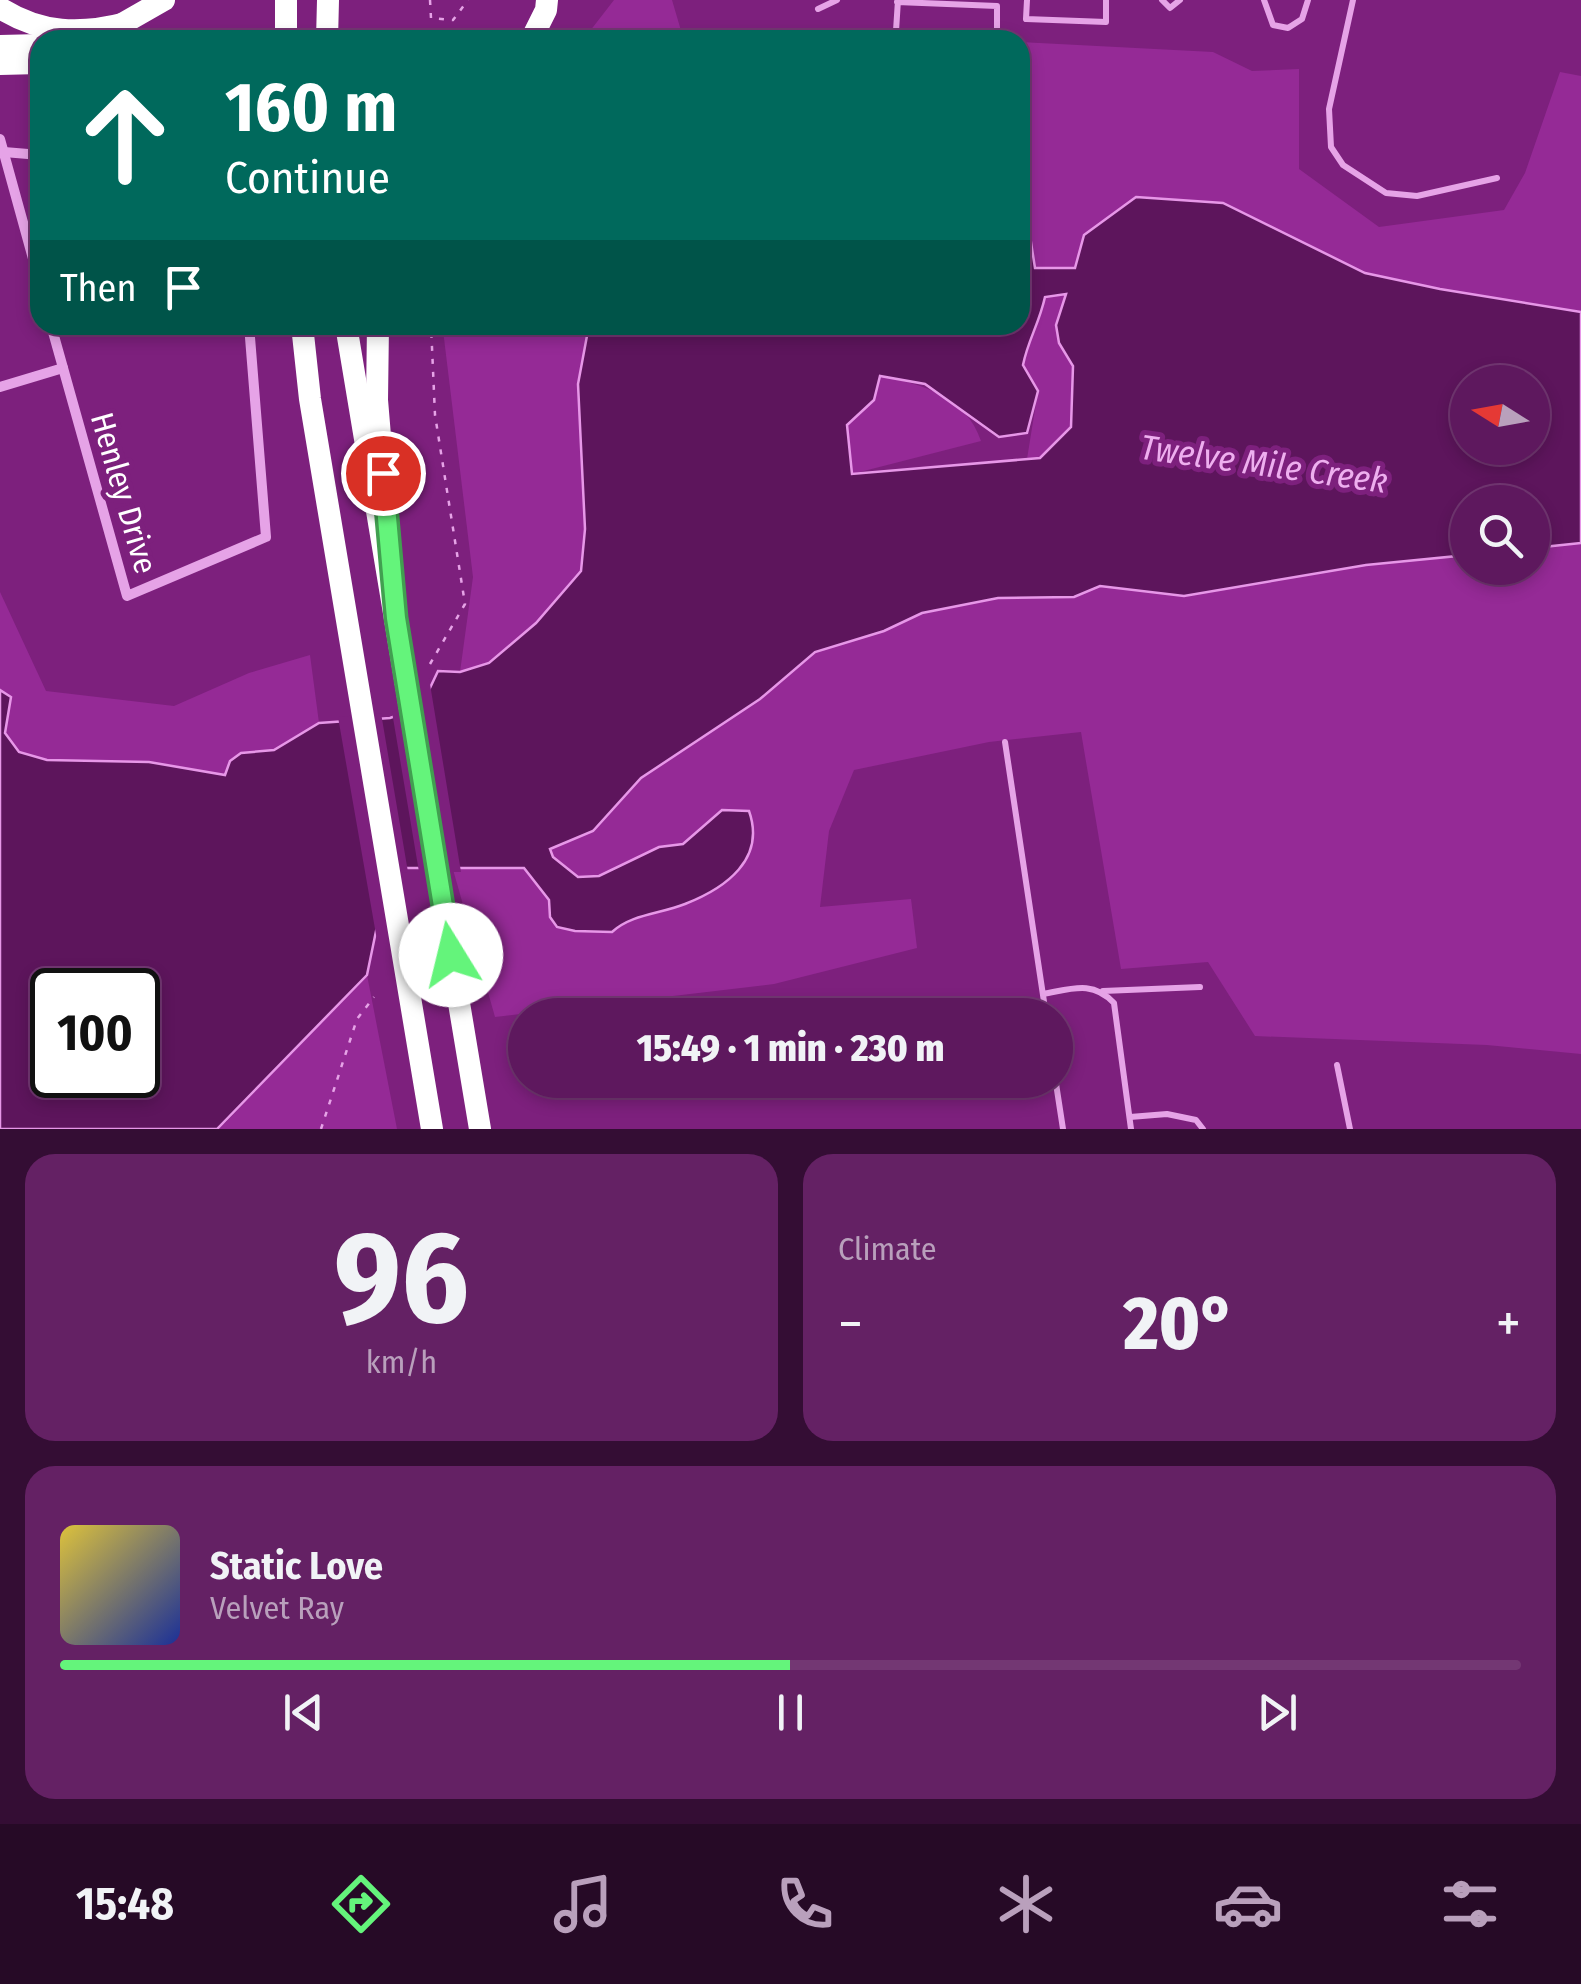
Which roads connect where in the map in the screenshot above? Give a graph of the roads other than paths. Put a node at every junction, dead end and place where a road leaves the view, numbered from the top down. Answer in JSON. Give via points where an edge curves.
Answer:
{"nodes":[{"id":1,"x":164,"y":0,"type":"edge"},
{"id":2,"x":286,"y":0,"type":"edge"},
{"id":3,"x":328,"y":0,"type":"edge"},
{"id":4,"x":547,"y":0,"type":"edge"},
{"id":5,"x":837,"y":0,"type":"edge"},
{"id":6,"x":1027,"y":0,"type":"edge"},
{"id":7,"x":1106,"y":0,"type":"edge"},
{"id":8,"x":1162,"y":0,"type":"edge"},
{"id":9,"x":1180,"y":0,"type":"edge"},
{"id":10,"x":1264,"y":0,"type":"edge"},
{"id":11,"x":1308,"y":0,"type":"edge"},
{"id":12,"x":1353,"y":0,"type":"edge"},
{"id":13,"x":898,"y":1,"type":"edge"},
{"id":14,"x":0,"y":8,"type":"edge"},
{"id":15,"x":818,"y":9,"type":"dead end"},
{"id":16,"x":127,"y":23,"type":"junction"},
{"id":17,"x":70,"y":30,"type":"edge"},
{"id":18,"x":99,"y":30,"type":"edge"},
{"id":19,"x":109,"y":30,"type":"edge"},
{"id":20,"x":286,"y":30,"type":"edge"},
{"id":21,"x":327,"y":30,"type":"edge"},
{"id":22,"x":535,"y":30,"type":"edge"},
{"id":23,"x":896,"y":30,"type":"edge"},
{"id":24,"x":997,"y":30,"type":"edge"},
{"id":25,"x":30,"y":45,"type":"edge"},
{"id":26,"x":0,"y":46,"type":"edge"},
{"id":27,"x":30,"y":63,"type":"edge"},
{"id":28,"x":0,"y":64,"type":"edge"},
{"id":29,"x":0,"y":139,"type":"edge"},
{"id":30,"x":4,"y":152,"type":"junction"},
{"id":31,"x":30,"y":154,"type":"edge"},
{"id":32,"x":1497,"y":178,"type":"dead end"},
{"id":33,"x":30,"y":247,"type":"edge"},
{"id":34,"x":54,"y":335,"type":"edge"},
{"id":35,"x":250,"y":335,"type":"edge"},
{"id":36,"x":292,"y":335,"type":"edge"},
{"id":37,"x":303,"y":335,"type":"edge"},
{"id":38,"x":348,"y":335,"type":"edge"},
{"id":39,"x":378,"y":335,"type":"edge"},
{"id":40,"x":63,"y":368,"type":"junction"},
{"id":41,"x":0,"y":387,"type":"edge"},
{"id":42,"x":310,"y":399,"type":"junction"},
{"id":43,"x":396,"y":618,"type":"junction"},
{"id":44,"x":1005,"y":742,"type":"dead end"},
{"id":45,"x":1200,"y":987,"type":"dead end"},
{"id":46,"x":1102,"y":991,"type":"junction"},
{"id":47,"x":1042,"y":994,"type":"junction"},
{"id":48,"x":1043,"y":998,"type":"edge"},
{"id":49,"x":1337,"y":1065,"type":"dead end"},
{"id":50,"x":1058,"y":1098,"type":"edge"},
{"id":51,"x":1130,"y":1117,"type":"junction"},
{"id":52,"x":432,"y":1129,"type":"edge"},
{"id":53,"x":480,"y":1129,"type":"edge"},
{"id":54,"x":1063,"y":1129,"type":"edge"},
{"id":55,"x":1131,"y":1129,"type":"edge"},
{"id":56,"x":1202,"y":1129,"type":"edge"},
{"id":57,"x":1350,"y":1129,"type":"edge"}],
"edges":[{"from":1,"to":16,"type":"highway"},
{"from":2,"to":20,"type":"highway"},
{"from":3,"to":21,"type":"highway"},
{"from":4,"to":22,"type":"highway"},
{"from":5,"to":15,"type":"lane"},
{"from":6,"to":7,"type":"lane","via":[[1026,19],[1106,22]]},
{"from":8,"to":9,"type":"lane","via":[[1170,8]]},
{"from":10,"to":11,"type":"lane","via":[[1272,25],[1288,28],[1302,19]]},
{"from":12,"to":32,"type":"lane","via":[[1328,109],[1331,147],[1344,166],[1386,193],[1417,196]]},
{"from":13,"to":23,"type":"lane"},
{"from":13,"to":24,"type":"lane","via":[[997,6]]},
{"from":14,"to":17,"type":"highway","via":[[44,29]]},
{"from":16,"to":18,"type":"highway"},
{"from":16,"to":19,"type":"highway"},
{"from":25,"to":26,"type":"highway"},
{"from":27,"to":28,"type":"highway"},
{"from":29,"to":30,"type":"street"},
{"from":30,"to":31,"type":"street"},
{"from":30,"to":33,"type":"street"},
{"from":34,"to":40,"type":"street","name":"Henley Drive"},
{"from":35,"to":40,"type":"street","name":"Henley Drive","via":[[266,536],[127,596]]},
{"from":36,"to":42,"type":"highway"},
{"from":37,"to":42,"type":"highway"},
{"from":38,"to":43,"type":"highway"},
{"from":39,"to":43,"type":"highway","via":[[376,400]]},
{"from":40,"to":41,"type":"street"},
{"from":42,"to":52,"type":"highway"},
{"from":43,"to":53,"type":"highway"},
{"from":44,"to":47,"type":"lane"},
{"from":45,"to":46,"type":"lane"},
{"from":46,"to":47,"type":"lane"},
{"from":46,"to":51,"type":"lane","via":[[1114,1003]]},
{"from":47,"to":48,"type":"lane"},
{"from":49,"to":57,"type":"lane"},
{"from":50,"to":54,"type":"lane"},
{"from":51,"to":55,"type":"lane"},
{"from":51,"to":56,"type":"lane","via":[[1167,1114],[1196,1120]]}]}
